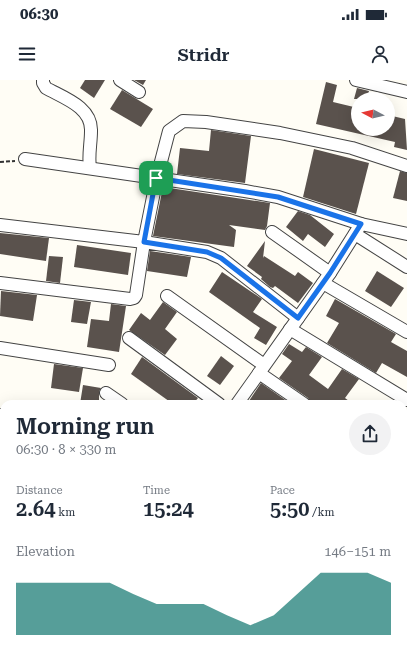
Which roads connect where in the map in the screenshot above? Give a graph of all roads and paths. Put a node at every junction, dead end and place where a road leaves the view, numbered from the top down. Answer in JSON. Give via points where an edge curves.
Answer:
{"nodes":[{"id":1,"x":43,"y":80,"type":"edge"},
{"id":2,"x":120,"y":80,"type":"edge"},
{"id":3,"x":356,"y":80,"type":"edge"},
{"id":4,"x":139,"y":92,"type":"dead end"},
{"id":5,"x":407,"y":92,"type":"edge"},
{"id":6,"x":25,"y":158,"type":"joint"},
{"id":7,"x":0,"y":162,"type":"edge"},
{"id":8,"x":407,"y":166,"type":"edge"},
{"id":9,"x":90,"y":168,"type":"junction"},
{"id":10,"x":156,"y":178,"type":"junction"},
{"id":11,"x":361,"y":224,"type":"junction"},
{"id":12,"x":0,"y":225,"type":"edge"},
{"id":13,"x":272,"y":232,"type":"dead end"},
{"id":14,"x":355,"y":234,"type":"junction"},
{"id":15,"x":407,"y":234,"type":"edge"},
{"id":16,"x":144,"y":242,"type":"junction"},
{"id":17,"x":407,"y":267,"type":"edge"},
{"id":18,"x":327,"y":278,"type":"junction"},
{"id":19,"x":0,"y":283,"type":"edge"},
{"id":20,"x":168,"y":296,"type":"dead end"},
{"id":21,"x":298,"y":318,"type":"junction"},
{"id":22,"x":290,"y":329,"type":"junction"},
{"id":23,"x":407,"y":332,"type":"edge"},
{"id":24,"x":128,"y":338,"type":"dead end"},
{"id":25,"x":0,"y":348,"type":"edge"},
{"id":26,"x":109,"y":365,"type":"dead end"},
{"id":27,"x":262,"y":369,"type":"junction"},
{"id":28,"x":106,"y":393,"type":"dead end"},
{"id":29,"x":116,"y":400,"type":"edge"},
{"id":30,"x":213,"y":400,"type":"edge"},
{"id":31,"x":240,"y":400,"type":"edge"},
{"id":32,"x":299,"y":400,"type":"edge"},
{"id":33,"x":407,"y":400,"type":"edge"}],
"edges":[{"from":1,"to":9,"type":"street","via":[[46,88],[85,110],[90,119]]},
{"from":2,"to":4,"type":"street"},
{"from":3,"to":5,"type":"street"},
{"from":6,"to":7,"type":"path"},
{"from":6,"to":9,"type":"street"},
{"from":8,"to":10,"type":"street","via":[[352,148],[206,122],[183,121],[169,131]]},
{"from":9,"to":10,"type":"street"},
{"from":10,"to":11,"type":"street","via":[[278,197]]},
{"from":10,"to":16,"type":"street"},
{"from":11,"to":14,"type":"street"},
{"from":11,"to":15,"type":"street"},
{"from":12,"to":16,"type":"street"},
{"from":13,"to":18,"type":"street"},
{"from":14,"to":17,"type":"street"},
{"from":14,"to":18,"type":"street"},
{"from":16,"to":19,"type":"street","via":[[134,298]]},
{"from":16,"to":21,"type":"street","via":[[207,252],[221,258]]},
{"from":18,"to":21,"type":"street"},
{"from":18,"to":23,"type":"street"},
{"from":20,"to":27,"type":"street"},
{"from":21,"to":22,"type":"street"},
{"from":22,"to":27,"type":"street"},
{"from":22,"to":33,"type":"street"},
{"from":24,"to":30,"type":"street"},
{"from":25,"to":26,"type":"street"},
{"from":27,"to":31,"type":"street"},
{"from":27,"to":32,"type":"street"},
{"from":28,"to":29,"type":"street"}]}
